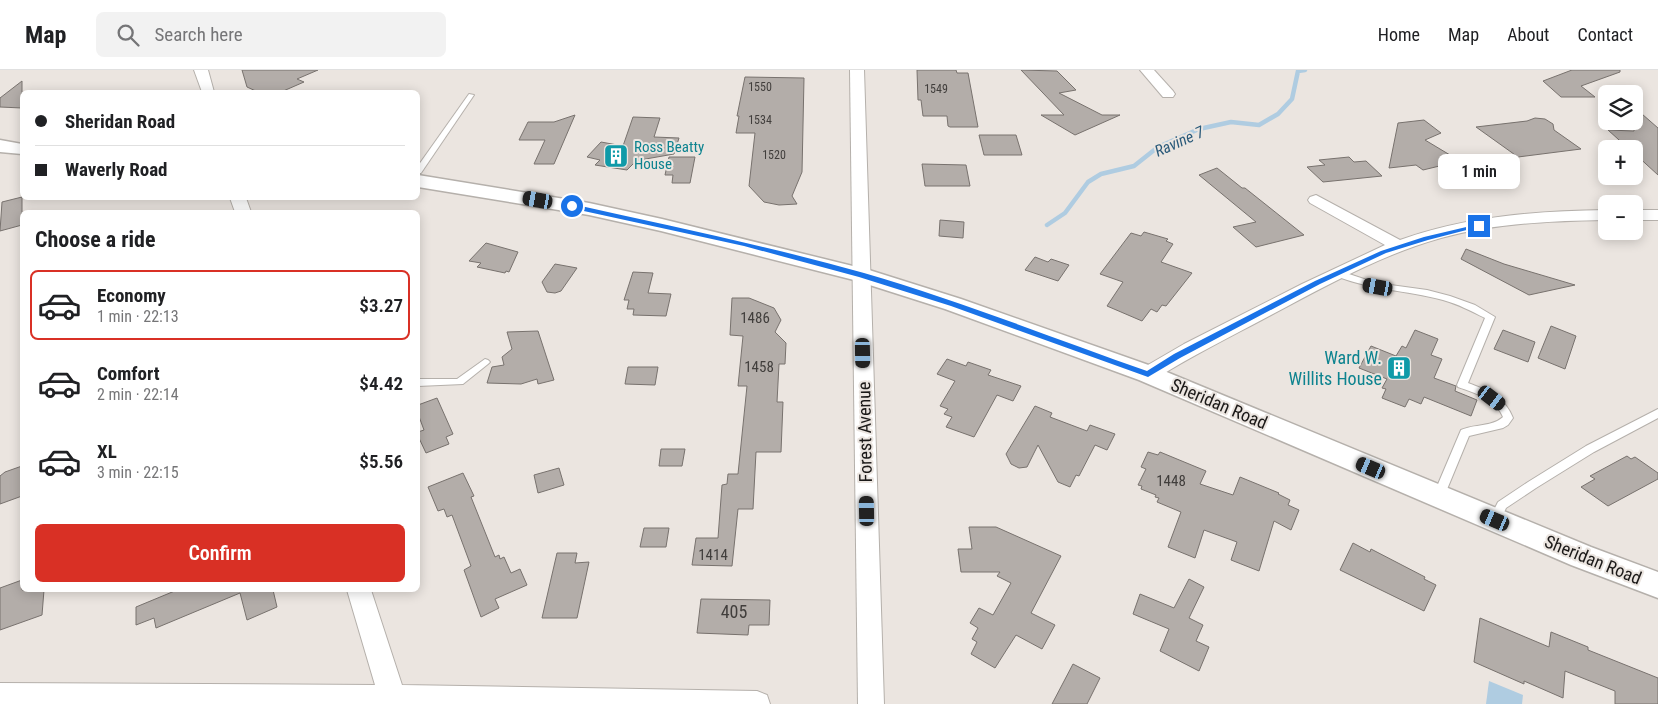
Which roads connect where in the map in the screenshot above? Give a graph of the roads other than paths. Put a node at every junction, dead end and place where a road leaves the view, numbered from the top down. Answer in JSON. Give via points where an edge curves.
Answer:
{"nodes":[{"id":1,"x":201,"y":70,"type":"edge"},
{"id":2,"x":858,"y":70,"type":"edge"},
{"id":3,"x":1147,"y":70,"type":"edge"},
{"id":4,"x":207,"y":90,"type":"edge"},
{"id":5,"x":1168,"y":94,"type":"dead end"},
{"id":6,"x":470,"y":95,"type":"dead end"},
{"id":7,"x":0,"y":146,"type":"edge"},
{"id":8,"x":20,"y":150,"type":"edge"},
{"id":9,"x":420,"y":168,"type":"edge"},
{"id":10,"x":420,"y":181,"type":"edge"},
{"id":11,"x":1316,"y":200,"type":"dead end"},
{"id":12,"x":1598,"y":215,"type":"edge"},
{"id":13,"x":1643,"y":215,"type":"edge"},
{"id":14,"x":1658,"y":215,"type":"edge"},
{"id":15,"x":1399,"y":246,"type":"junction"},
{"id":16,"x":1337,"y":274,"type":"junction"},
{"id":17,"x":861,"y":275,"type":"junction"},
{"id":18,"x":485,"y":362,"type":"dead end"},
{"id":19,"x":1148,"y":374,"type":"junction"},
{"id":20,"x":420,"y":382,"type":"edge"},
{"id":21,"x":1658,"y":413,"type":"edge"},
{"id":22,"x":1439,"y":496,"type":"junction"},
{"id":23,"x":1495,"y":520,"type":"junction"},
{"id":24,"x":1658,"y":585,"type":"edge"},
{"id":25,"x":360,"y":592,"type":"edge"},
{"id":26,"x":0,"y":696,"type":"edge"},
{"id":27,"x":393,"y":701,"type":"edge"},
{"id":28,"x":757,"y":704,"type":"edge"},
{"id":29,"x":871,"y":704,"type":"edge"}],
"edges":[{"from":1,"to":4,"type":"street"},
{"from":2,"to":17,"type":"street","name":"Forest Avenue"},
{"from":3,"to":5,"type":"street"},
{"from":6,"to":9,"type":"lane"},
{"from":7,"to":8,"type":"street"},
{"from":10,"to":17,"type":"street","name":"Sheridan Road","via":[[589,209],[744,244]]},
{"from":11,"to":15,"type":"street"},
{"from":12,"to":15,"type":"street","via":[[1501,222]]},
{"from":13,"to":14,"type":"street"},
{"from":15,"to":16,"type":"street"},
{"from":16,"to":19,"type":"street"},
{"from":16,"to":22,"type":"lane","via":[[1365,284],[1439,296],[1475,308],[1490,317],[1462,386],[1492,398],[1503,407],[1508,418],[1497,427],[1473,428],[1465,433]]},
{"from":17,"to":19,"type":"street","name":"Sheridan Road","via":[[953,304]]},
{"from":17,"to":29,"type":"street","name":"Forest Avenue"},
{"from":18,"to":20,"type":"lane","via":[[459,382]]},
{"from":19,"to":22,"type":"street","name":"Sheridan Road"},
{"from":21,"to":23,"type":"lane","via":[[1590,448],[1532,484],[1502,505]]},
{"from":22,"to":23,"type":"street","name":"Sheridan Road"},
{"from":23,"to":24,"type":"street","name":"Sheridan Road"},
{"from":25,"to":27,"type":"street"},
{"from":26,"to":27,"type":"street"},
{"from":27,"to":28,"type":"street"}]}
